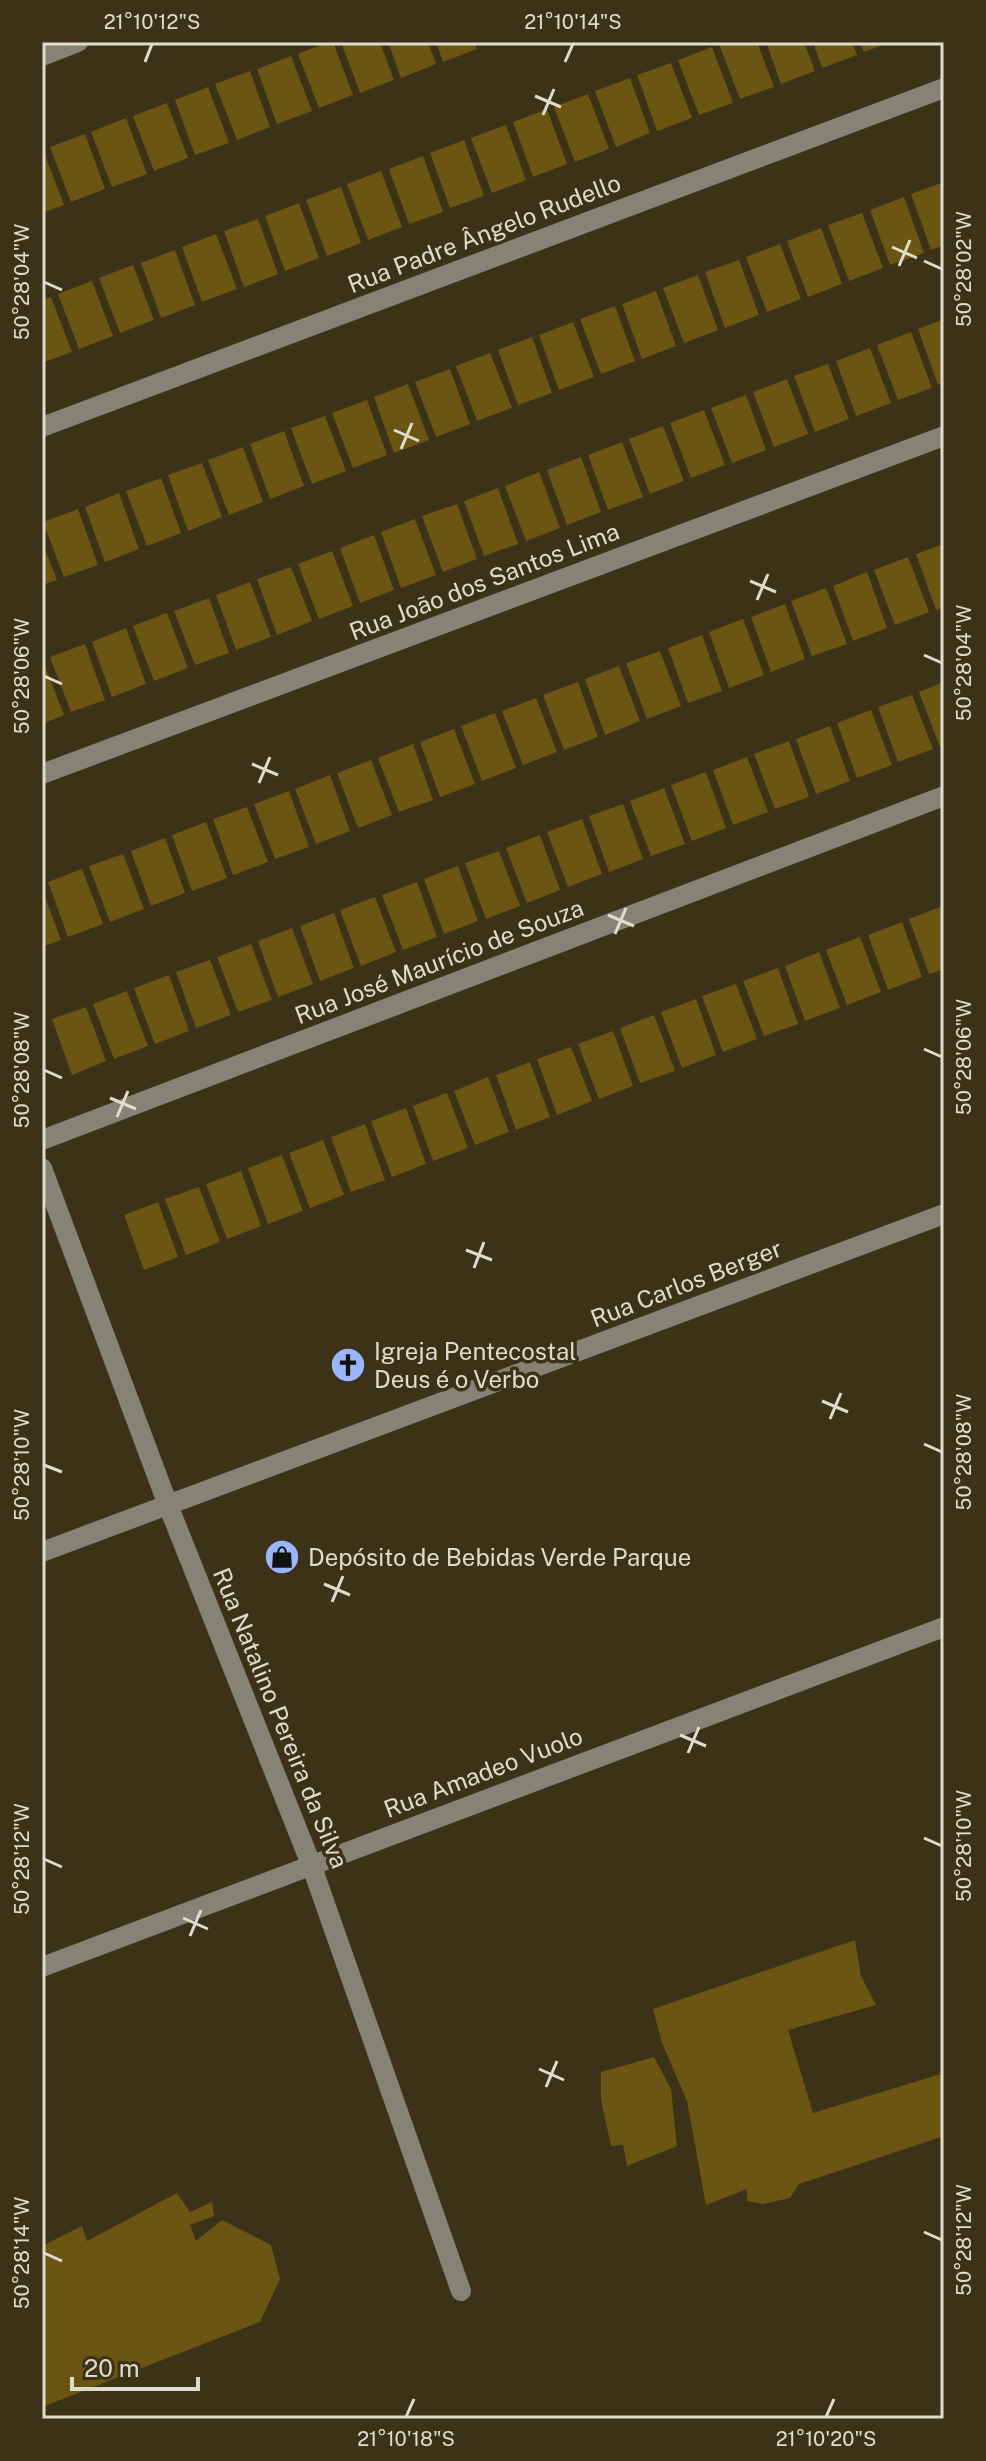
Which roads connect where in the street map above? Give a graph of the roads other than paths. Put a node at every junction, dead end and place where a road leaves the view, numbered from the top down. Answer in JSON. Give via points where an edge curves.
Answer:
{"nodes":[{"id":1,"x":78,"y":42,"type":"edge"},
{"id":2,"x":42,"y":56,"type":"edge"},
{"id":3,"x":944,"y":88,"type":"edge"},
{"id":4,"x":42,"y":427,"type":"edge"},
{"id":5,"x":944,"y":436,"type":"edge"},
{"id":6,"x":42,"y":774,"type":"edge"},
{"id":7,"x":944,"y":796,"type":"edge"},
{"id":8,"x":42,"y":1140,"type":"edge"},
{"id":9,"x":42,"y":1168,"type":"edge"},
{"id":10,"x":944,"y":1214,"type":"edge"},
{"id":11,"x":168,"y":1505,"type":"junction"},
{"id":12,"x":42,"y":1552,"type":"edge"},
{"id":13,"x":944,"y":1627,"type":"edge"},
{"id":14,"x":311,"y":1864,"type":"junction"},
{"id":15,"x":42,"y":1967,"type":"edge"},
{"id":16,"x":461,"y":2291,"type":"dead end"}],
"edges":[{"from":1,"to":2,"type":"street"},
{"from":3,"to":4,"type":"street","name":"Rua Padre Ângelo Rudello"},
{"from":5,"to":6,"type":"street","name":"Rua João dos Santos Lima"},
{"from":7,"to":8,"type":"street","name":"Rua José Maurício de Souza"},
{"from":9,"to":11,"type":"street","name":"Rua Natalino Pereira da Silva"},
{"from":10,"to":11,"type":"street","name":"Rua Carlos Berger"},
{"from":11,"to":12,"type":"street","name":"Rua Carlos Berger"},
{"from":11,"to":14,"type":"street","name":"Rua Natalino Pereira da Silva"},
{"from":13,"to":14,"type":"street","name":"Rua Amadeo Vuolo"},
{"from":14,"to":15,"type":"street","name":"Rua Amadeo Vuolo"},
{"from":14,"to":16,"type":"street","name":"Rua Natalino Pereira da Silva"}]}
